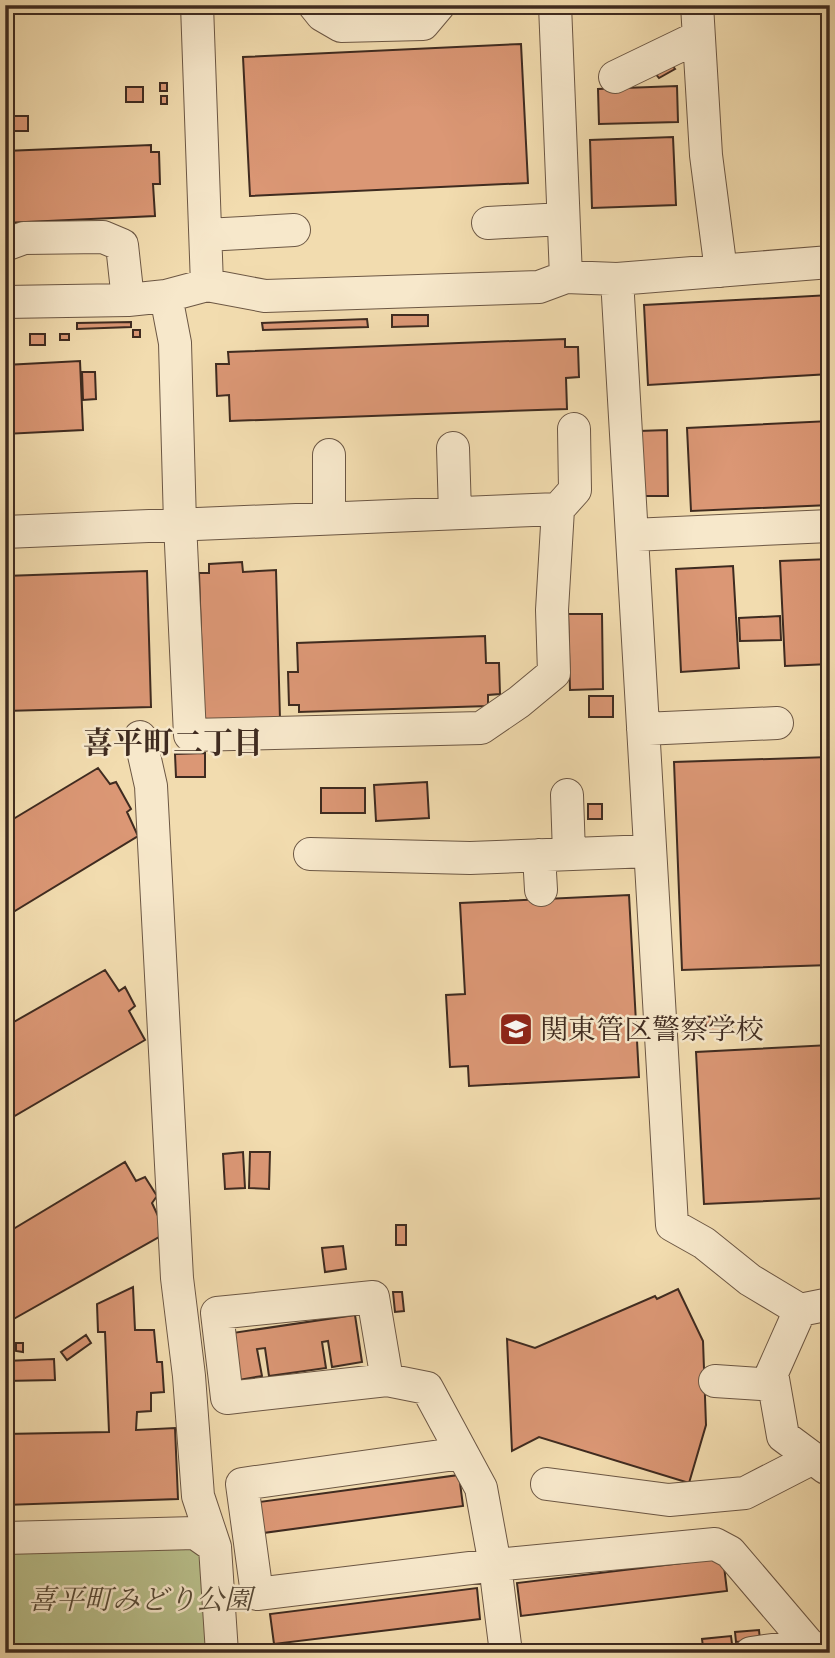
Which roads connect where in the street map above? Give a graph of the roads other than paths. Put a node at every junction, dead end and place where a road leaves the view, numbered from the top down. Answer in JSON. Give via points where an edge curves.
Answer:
{"nodes":[{"id":1,"x":197,"y":5,"type":"edge"},
{"id":2,"x":314,"y":5,"type":"edge"},
{"id":3,"x":439,"y":5,"type":"edge"},
{"id":4,"x":555,"y":5,"type":"edge"},
{"id":5,"x":697,"y":5,"type":"edge"},
{"id":6,"x":698,"y":37,"type":"junction"},
{"id":7,"x":615,"y":77,"type":"dead end"},
{"id":8,"x":563,"y":219,"type":"junction"},
{"id":9,"x":488,"y":223,"type":"dead end"},
{"id":10,"x":294,"y":230,"type":"dead end"},
{"id":11,"x":205,"y":235,"type":"junction"},
{"id":12,"x":5,"y":245,"type":"edge"},
{"id":13,"x":830,"y":262,"type":"edge"},
{"id":14,"x":721,"y":271,"type":"junction"},
{"id":15,"x":566,"y":277,"type":"junction"},
{"id":16,"x":617,"y":279,"type":"junction"},
{"id":17,"x":207,"y":285,"type":"junction"},
{"id":18,"x":166,"y":296,"type":"junction"},
{"id":19,"x":128,"y":300,"type":"junction"},
{"id":20,"x":5,"y":302,"type":"edge"},
{"id":21,"x":574,"y":429,"type":"dead end"},
{"id":22,"x":453,"y":448,"type":"dead end"},
{"id":23,"x":329,"y":454,"type":"dead end"},
{"id":24,"x":558,"y":509,"type":"junction"},
{"id":25,"x":456,"y":513,"type":"junction"},
{"id":26,"x":329,"y":518,"type":"junction"},
{"id":27,"x":180,"y":523,"type":"junction"},
{"id":28,"x":830,"y":526,"type":"edge"},
{"id":29,"x":5,"y":532,"type":"edge"},
{"id":30,"x":632,"y":535,"type":"junction"},
{"id":31,"x":776,"y":723,"type":"dead end"},
{"id":32,"x":643,"y":729,"type":"junction"},
{"id":33,"x":141,"y":737,"type":"dead end"},
{"id":34,"x":567,"y":795,"type":"dead end"},
{"id":35,"x":650,"y":851,"type":"junction"},
{"id":36,"x":310,"y":854,"type":"dead end"},
{"id":37,"x":554,"y":855,"type":"junction"},
{"id":38,"x":541,"y":890,"type":"dead end"},
{"id":39,"x":815,"y":1307,"type":"edge"},
{"id":40,"x":387,"y":1380,"type":"junction"},
{"id":41,"x":715,"y":1381,"type":"dead end"},
{"id":42,"x":774,"y":1385,"type":"junction"},
{"id":43,"x":461,"y":1453,"type":"junction"},
{"id":44,"x":821,"y":1465,"type":"edge"},
{"id":45,"x":547,"y":1484,"type":"dead end"},
{"id":46,"x":5,"y":1538,"type":"edge"},
{"id":47,"x":215,"y":1547,"type":"junction"},
{"id":48,"x":495,"y":1565,"type":"junction"},
{"id":49,"x":813,"y":1649,"type":"edge"},
{"id":50,"x":222,"y":1653,"type":"edge"},
{"id":51,"x":506,"y":1653,"type":"edge"},
{"id":52,"x":751,"y":1653,"type":"edge"}],
"edges":[{"from":1,"to":11,"type":"street"},
{"from":2,"to":3,"type":"street","via":[[341,26],[423,24]]},
{"from":4,"to":8,"type":"street"},
{"from":5,"to":6,"type":"street"},
{"from":6,"to":7,"type":"street"},
{"from":6,"to":14,"type":"street"},
{"from":8,"to":9,"type":"street"},
{"from":8,"to":15,"type":"street"},
{"from":10,"to":11,"type":"street"},
{"from":11,"to":17,"type":"street"},
{"from":12,"to":19,"type":"street","via":[[24,239],[103,237],[122,245]]},
{"from":13,"to":14,"type":"street"},
{"from":14,"to":16,"type":"street"},
{"from":15,"to":16,"type":"street"},
{"from":15,"to":17,"type":"street","via":[[539,287],[265,296]]},
{"from":16,"to":30,"type":"street"},
{"from":17,"to":18,"type":"street"},
{"from":18,"to":19,"type":"street"},
{"from":18,"to":27,"type":"street","via":[[175,343]]},
{"from":19,"to":20,"type":"street"},
{"from":21,"to":24,"type":"street","via":[[575,490]]},
{"from":22,"to":25,"type":"street"},
{"from":23,"to":26,"type":"street"},
{"from":24,"to":25,"type":"street"},
{"from":24,"to":27,"type":"street","via":[[552,610],[554,673],[481,728],[190,735]]},
{"from":25,"to":26,"type":"street"},
{"from":26,"to":27,"type":"street"},
{"from":27,"to":29,"type":"street"},
{"from":28,"to":30,"type":"street"},
{"from":30,"to":32,"type":"street"},
{"from":31,"to":32,"type":"street"},
{"from":32,"to":35,"type":"street"},
{"from":33,"to":47,"type":"street","via":[[151,786],[177,1278],[198,1496]]},
{"from":34,"to":37,"type":"street"},
{"from":35,"to":37,"type":"street"},
{"from":35,"to":39,"type":"street","via":[[672,1225],[704,1243],[750,1280]]},
{"from":36,"to":37,"type":"street"},
{"from":37,"to":38,"type":"street"},
{"from":39,"to":42,"type":"street","via":[[772,1373]]},
{"from":40,"to":40,"type":"street","via":[[228,1398],[217,1313],[373,1297]]},
{"from":40,"to":43,"type":"street","via":[[427,1388]]},
{"from":41,"to":42,"type":"street"},
{"from":42,"to":44,"type":"street","via":[[783,1436]]},
{"from":43,"to":48,"type":"street","via":[[481,1488]]},
{"from":43,"to":48,"type":"street","via":[[242,1484],[257,1594]]},
{"from":44,"to":45,"type":"street","via":[[745,1493],[669,1500]]},
{"from":46,"to":47,"type":"street","via":[[195,1533]]},
{"from":47,"to":50,"type":"street"},
{"from":48,"to":49,"type":"street","via":[[715,1544],[730,1552]]},
{"from":48,"to":51,"type":"street"},
{"from":49,"to":52,"type":"street"}]}
